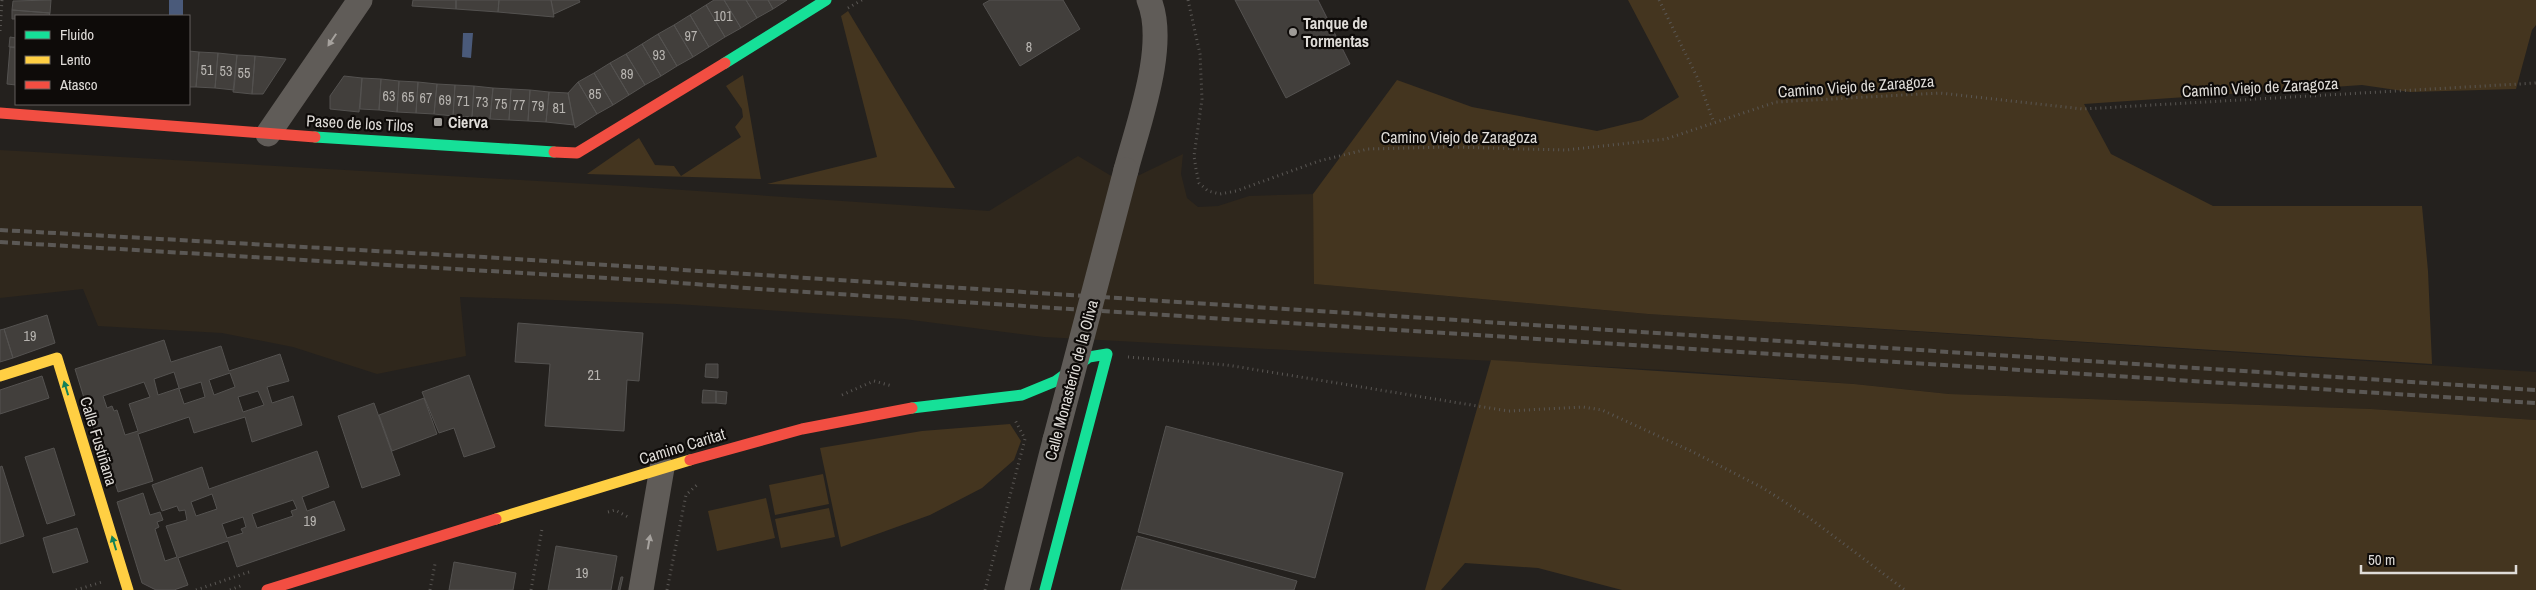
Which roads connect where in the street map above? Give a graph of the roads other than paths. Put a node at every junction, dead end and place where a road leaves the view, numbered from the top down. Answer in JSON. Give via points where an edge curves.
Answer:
{"nodes":[{"id":1,"x":360,"y":0,"type":"edge"},
{"id":2,"x":826,"y":0,"type":"edge"},
{"id":3,"x":1148,"y":0,"type":"edge"},
{"id":4,"x":0,"y":113,"type":"edge"},
{"id":5,"x":268,"y":134,"type":"junction"},
{"id":6,"x":0,"y":376,"type":"edge"},
{"id":7,"x":662,"y":468,"type":"junction"},
{"id":8,"x":319,"y":581,"type":"edge"},
{"id":9,"x":128,"y":590,"type":"edge"},
{"id":10,"x":266,"y":590,"type":"edge"},
{"id":11,"x":641,"y":590,"type":"edge"},
{"id":12,"x":1017,"y":590,"type":"edge"},
{"id":13,"x":1045,"y":590,"type":"edge"}],
"edges":[{"from":1,"to":5,"type":"street","one_way":true},
{"from":2,"to":5,"type":"street","name":"Paseo de los Tilos","via":[[576,153]]},
{"from":3,"to":12,"type":"street","name":"Calle Monasterio de la Oliva","bridge":true,"via":[[1154,25],[1154,61]]},
{"from":4,"to":5,"type":"street","name":"Paseo de los Tilos"},
{"from":9,"to":6,"type":"street","name":"Calle Fustiñana","one_way":true,"via":[[57,358]]},
{"from":7,"to":8,"type":"street","name":"Camino Caritat"},
{"from":11,"to":7,"type":"street","one_way":true},
{"from":7,"to":13,"type":"street","name":"Camino Caritat","via":[[802,428],[901,408],[1022,395],[1056,382],[1089,357],[1107,354]]},
{"from":8,"to":10,"type":"street","name":"Camino Caritat"}]}
